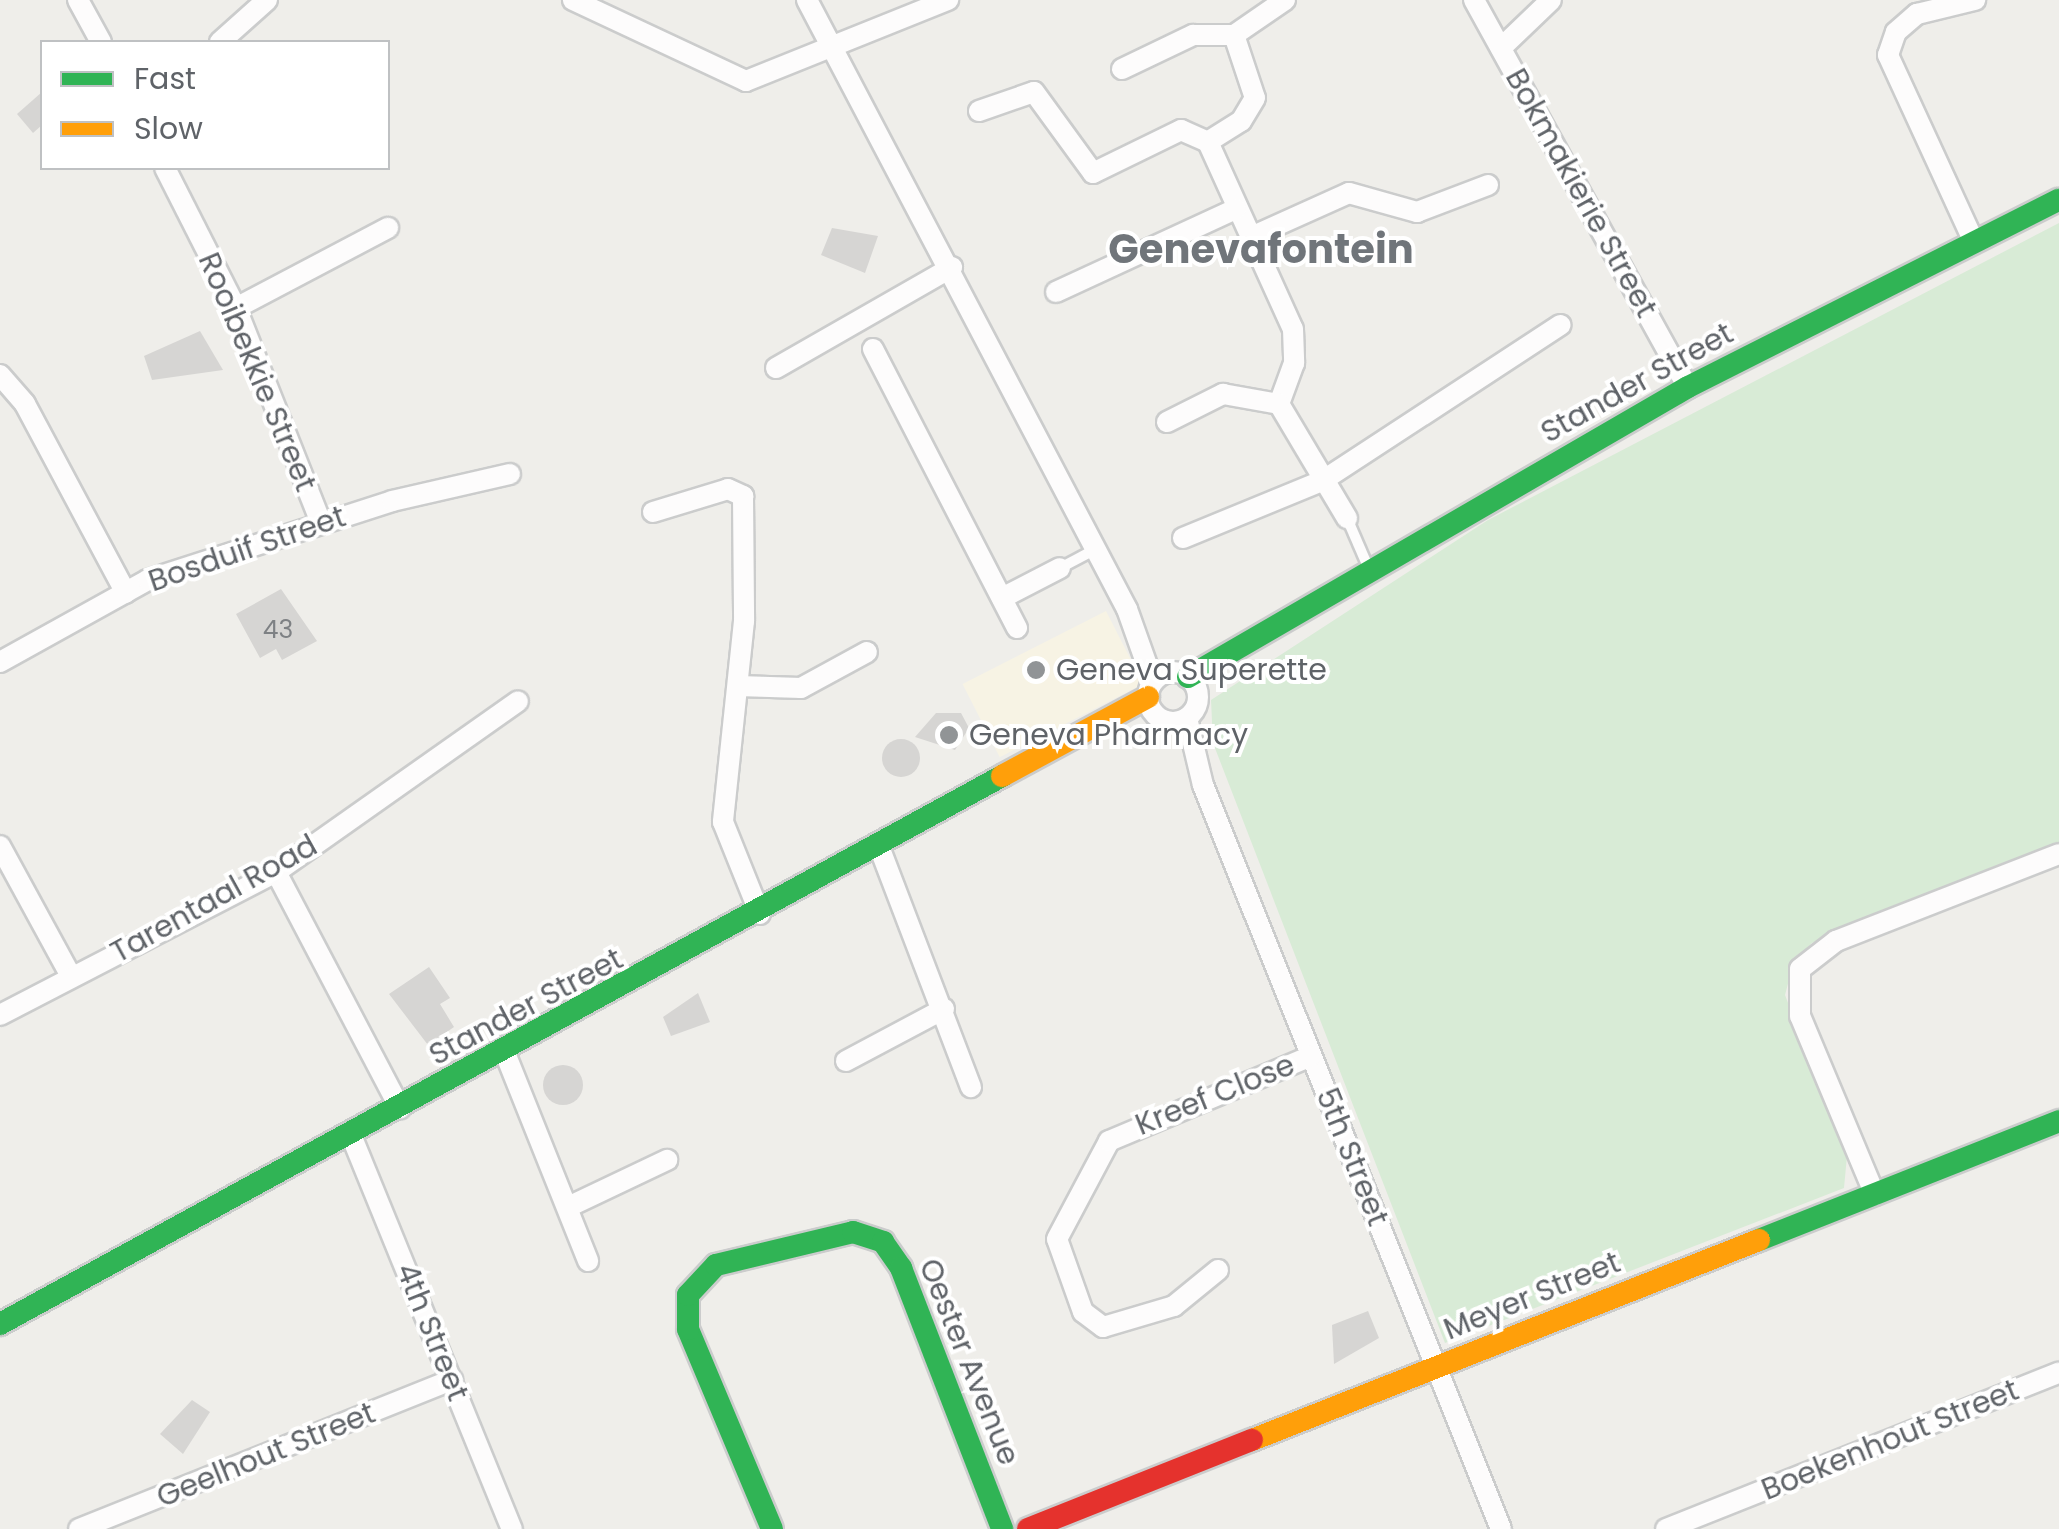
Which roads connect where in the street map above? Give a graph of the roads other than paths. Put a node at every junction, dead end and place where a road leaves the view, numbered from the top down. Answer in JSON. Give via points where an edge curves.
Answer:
{"nodes":[{"id":1,"x":78,"y":0,"type":"edge"},
{"id":2,"x":267,"y":0,"type":"edge"},
{"id":3,"x":573,"y":0,"type":"edge"},
{"id":4,"x":807,"y":0,"type":"edge"},
{"id":5,"x":948,"y":0,"type":"edge"},
{"id":6,"x":1285,"y":0,"type":"edge"},
{"id":7,"x":1474,"y":0,"type":"edge"},
{"id":8,"x":1550,"y":0,"type":"edge"},
{"id":9,"x":1975,"y":0,"type":"edge"},
{"id":10,"x":1234,"y":35,"type":"junction"},
{"id":11,"x":99,"y":40,"type":"edge"},
{"id":12,"x":222,"y":40,"type":"edge"},
{"id":13,"x":834,"y":48,"type":"junction"},
{"id":14,"x":1501,"y":48,"type":"junction"},
{"id":15,"x":1122,"y":69,"type":"dead end"},
{"id":16,"x":979,"y":112,"type":"dead end"},
{"id":17,"x":1208,"y":142,"type":"junction"},
{"id":18,"x":166,"y":170,"type":"edge"},
{"id":19,"x":1488,"y":185,"type":"dead end"},
{"id":20,"x":2059,"y":200,"type":"edge"},
{"id":21,"x":1236,"y":209,"type":"junction"},
{"id":22,"x":388,"y":228,"type":"dead end"},
{"id":23,"x":1251,"y":237,"type":"junction"},
{"id":24,"x":1974,"y":242,"type":"junction"},
{"id":25,"x":952,"y":267,"type":"junction"},
{"id":26,"x":1056,"y":292,"type":"dead end"},
{"id":27,"x":236,"y":308,"type":"junction"},
{"id":28,"x":858,"y":321,"type":"junction"},
{"id":29,"x":1560,"y":325,"type":"dead end"},
{"id":30,"x":872,"y":350,"type":"joint"},
{"id":31,"x":776,"y":368,"type":"dead end"},
{"id":32,"x":0,"y":375,"type":"edge"},
{"id":33,"x":1688,"y":387,"type":"junction"},
{"id":34,"x":1279,"y":404,"type":"junction"},
{"id":35,"x":1167,"y":422,"type":"dead end"},
{"id":36,"x":510,"y":474,"type":"dead end"},
{"id":37,"x":1322,"y":481,"type":"junction"},
{"id":38,"x":654,"y":512,"type":"dead end"},
{"id":39,"x":1347,"y":518,"type":"joint"},
{"id":40,"x":321,"y":523,"type":"junction"},
{"id":41,"x":1183,"y":538,"type":"dead end"},
{"id":42,"x":1096,"y":549,"type":"junction"},
{"id":43,"x":1060,"y":568,"type":"joint"},
{"id":44,"x":1369,"y":570,"type":"junction"},
{"id":45,"x":126,"y":593,"type":"junction"},
{"id":46,"x":1002,"y":598,"type":"junction"},
{"id":47,"x":1127,"y":610,"type":"junction"},
{"id":48,"x":1017,"y":628,"type":"dead end"},
{"id":49,"x":867,"y":652,"type":"dead end"},
{"id":50,"x":0,"y":662,"type":"edge"},
{"id":51,"x":1186,"y":680,"type":"junction"},
{"id":52,"x":738,"y":686,"type":"junction"},
{"id":53,"x":518,"y":701,"type":"dead end"},
{"id":54,"x":1162,"y":706,"type":"junction"},
{"id":55,"x":0,"y":846,"type":"edge"},
{"id":56,"x":880,"y":849,"type":"junction"},
{"id":57,"x":2059,"y":854,"type":"edge"},
{"id":58,"x":276,"y":872,"type":"junction"},
{"id":59,"x":760,"y":914,"type":"junction"},
{"id":60,"x":71,"y":976,"type":"junction"},
{"id":61,"x":944,"y":1009,"type":"junction"},
{"id":62,"x":0,"y":1014,"type":"edge"},
{"id":63,"x":505,"y":1053,"type":"junction"},
{"id":64,"x":1311,"y":1056,"type":"junction"},
{"id":65,"x":846,"y":1061,"type":"dead end"},
{"id":66,"x":971,"y":1087,"type":"dead end"},
{"id":67,"x":400,"y":1108,"type":"junction"},
{"id":68,"x":2059,"y":1121,"type":"edge"},
{"id":69,"x":351,"y":1134,"type":"junction"},
{"id":70,"x":667,"y":1160,"type":"dead end"},
{"id":71,"x":1875,"y":1195,"type":"junction"},
{"id":72,"x":568,"y":1207,"type":"junction"},
{"id":73,"x":588,"y":1261,"type":"dead end"},
{"id":74,"x":1218,"y":1270,"type":"dead end"},
{"id":75,"x":0,"y":1324,"type":"edge"},
{"id":76,"x":1436,"y":1368,"type":"junction"},
{"id":77,"x":2059,"y":1373,"type":"edge"},
{"id":78,"x":452,"y":1380,"type":"junction"},
{"id":79,"x":79,"y":1529,"type":"edge"},
{"id":80,"x":512,"y":1529,"type":"edge"},
{"id":81,"x":772,"y":1529,"type":"edge"},
{"id":82,"x":1002,"y":1529,"type":"edge"},
{"id":83,"x":1028,"y":1529,"type":"edge"},
{"id":84,"x":1501,"y":1529,"type":"edge"},
{"id":85,"x":1666,"y":1529,"type":"edge"}],
"edges":[{"from":1,"to":11,"type":"street"},
{"from":2,"to":12,"type":"street"},
{"from":3,"to":13,"type":"street","via":[[737,79]]},
{"from":4,"to":13,"type":"street"},
{"from":5,"to":13,"type":"street"},
{"from":6,"to":10,"type":"street"},
{"from":7,"to":14,"type":"street","name":"Bokmakierie Street"},
{"from":8,"to":14,"type":"street"},
{"from":9,"to":24,"type":"street","via":[[1916,14],[1896,32],[1888,55]]},
{"from":10,"to":15,"type":"street","via":[[1194,35]]},
{"from":10,"to":17,"type":"street","via":[[1255,98],[1241,121]]},
{"from":13,"to":25,"type":"street"},
{"from":14,"to":33,"type":"street","name":"Bokmakierie Street"},
{"from":16,"to":17,"type":"street","via":[[1038,94],[1078,164],[1093,173],[1181,130]]},
{"from":17,"to":21,"type":"street"},
{"from":18,"to":27,"type":"street","name":"Rooibekkie Street"},
{"from":19,"to":23,"type":"street","via":[[1417,212],[1349,193]]},
{"from":20,"to":24,"type":"street","name":"Stander Street"},
{"from":21,"to":23,"type":"street"},
{"from":21,"to":26,"type":"street"},
{"from":22,"to":27,"type":"street"},
{"from":23,"to":34,"type":"street","via":[[1294,336]]},
{"from":24,"to":33,"type":"street","name":"Stander Street"},
{"from":25,"to":28,"type":"street"},
{"from":25,"to":42,"type":"street"},
{"from":27,"to":40,"type":"street","name":"Rooibekkie Street"},
{"from":28,"to":30,"type":"lane"},
{"from":28,"to":31,"type":"street"},
{"from":29,"to":37,"type":"street"},
{"from":30,"to":46,"type":"street"},
{"from":32,"to":45,"type":"street","via":[[25,404]]},
{"from":33,"to":44,"type":"street","name":"Stander Street"},
{"from":34,"to":35,"type":"street","via":[[1230,393]]},
{"from":34,"to":37,"type":"street"},
{"from":36,"to":40,"type":"street","name":"Bosduif Street"},
{"from":37,"to":39,"type":"street"},
{"from":37,"to":41,"type":"street"},
{"from":38,"to":52,"type":"street","via":[[728,490],[743,496]]},
{"from":39,"to":44,"type":"lane"},
{"from":40,"to":45,"type":"street","name":"Bosduif Street"},
{"from":42,"to":43,"type":"lane"},
{"from":42,"to":47,"type":"street"},
{"from":43,"to":46,"type":"street"},
{"from":44,"to":51,"type":"street","name":"Stander Street"},
{"from":45,"to":50,"type":"street","name":"Bosduif Street"},
{"from":46,"to":48,"type":"street"},
{"from":47,"to":51,"type":"street"},
{"from":47,"to":54,"type":"street"},
{"from":49,"to":52,"type":"street","via":[[802,688]]},
{"from":51,"to":54,"type":"street"},
{"from":51,"to":54,"type":"street"},
{"from":52,"to":59,"type":"street","via":[[723,822]]},
{"from":53,"to":58,"type":"street","name":"Tarentaal Road"},
{"from":54,"to":56,"type":"street","name":"Stander Street","via":[[1079,740]]},
{"from":54,"to":64,"type":"street","name":"5th Street","via":[[1204,785]]},
{"from":55,"to":60,"type":"street"},
{"from":56,"to":59,"type":"street","name":"Stander Street"},
{"from":56,"to":61,"type":"street"},
{"from":57,"to":71,"type":"street","via":[[1836,941],[1800,969],[1800,1016]]},
{"from":58,"to":60,"type":"street","name":"Tarentaal Road"},
{"from":58,"to":67,"type":"street"},
{"from":59,"to":63,"type":"street","name":"Stander Street"},
{"from":60,"to":62,"type":"street","name":"Tarentaal Road"},
{"from":61,"to":65,"type":"street"},
{"from":61,"to":66,"type":"street"},
{"from":63,"to":67,"type":"street","name":"Stander Street"},
{"from":63,"to":72,"type":"street"},
{"from":64,"to":74,"type":"street","name":"Kreef Close","via":[[1109,1140],[1057,1239],[1083,1312],[1103,1327],[1174,1306]]},
{"from":64,"to":76,"type":"street","name":"5th Street"},
{"from":67,"to":69,"type":"street","name":"Stander Street"},
{"from":68,"to":71,"type":"street","name":"Meyer Street"},
{"from":69,"to":75,"type":"street","name":"Stander Street"},
{"from":69,"to":78,"type":"street","name":"4th Street"},
{"from":70,"to":72,"type":"street"},
{"from":71,"to":76,"type":"street","name":"Meyer Street"},
{"from":72,"to":73,"type":"street"},
{"from":76,"to":83,"type":"street","name":"Meyer Street"},
{"from":76,"to":84,"type":"street","name":"5th Street"},
{"from":77,"to":85,"type":"street","name":"Boekenhout Street"},
{"from":78,"to":79,"type":"street","name":"Geelhout Street"},
{"from":78,"to":80,"type":"street","name":"4th Street"},
{"from":81,"to":82,"type":"street","name":"Oester Avenue","via":[[688,1329],[694,1283],[716,1265],[836,1233],[883,1242]]}]}
